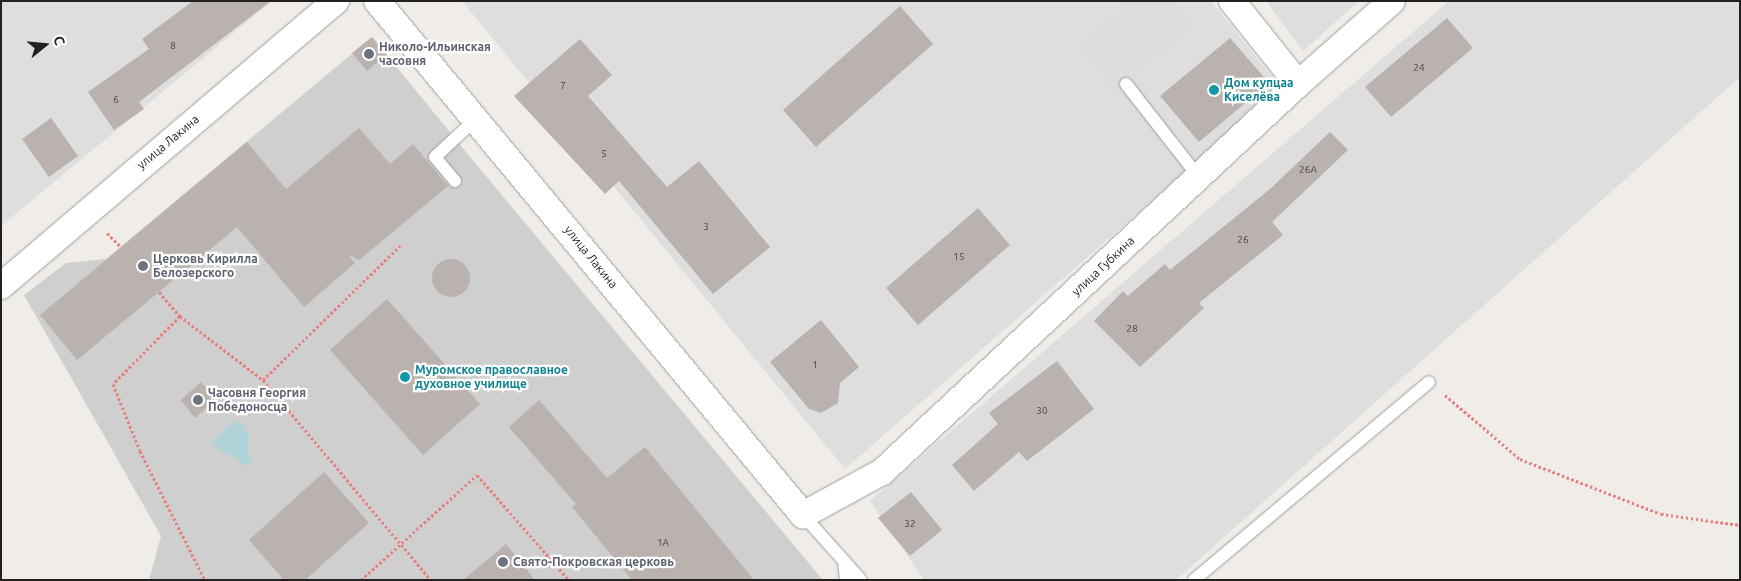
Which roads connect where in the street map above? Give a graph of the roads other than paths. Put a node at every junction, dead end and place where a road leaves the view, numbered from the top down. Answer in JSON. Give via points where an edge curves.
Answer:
{"nodes":[{"id":1,"x":336,"y":1,"type":"edge"},
{"id":2,"x":377,"y":1,"type":"edge"},
{"id":3,"x":1232,"y":1,"type":"edge"},
{"id":4,"x":1392,"y":1,"type":"edge"},
{"id":5,"x":1126,"y":84,"type":"dead end"},
{"id":6,"x":1298,"y":84,"type":"junction"},
{"id":7,"x":477,"y":118,"type":"junction"},
{"id":8,"x":1198,"y":176,"type":"junction"},
{"id":9,"x":455,"y":181,"type":"dead end"},
{"id":10,"x":1,"y":286,"type":"edge"},
{"id":11,"x":1429,"y":382,"type":"road end"},
{"id":12,"x":803,"y":515,"type":"junction"},
{"id":13,"x":844,"y":561,"type":"junction"},
{"id":14,"x":846,"y":580,"type":"edge"},
{"id":15,"x":861,"y":580,"type":"edge"},
{"id":16,"x":1194,"y":580,"type":"edge"}],
"edges":[{"from":1,"to":10,"type":"street","name":"улица Лакина"},
{"from":2,"to":7,"type":"street","name":"улица Лакина"},
{"from":3,"to":6,"type":"street"},
{"from":4,"to":6,"type":"street","name":"улица Губкина"},
{"from":5,"to":8,"type":"lane"},
{"from":6,"to":8,"type":"street","name":"улица Губкина"},
{"from":7,"to":9,"type":"lane","via":[[435,157]]},
{"from":7,"to":12,"type":"street","name":"улица Лакина"},
{"from":8,"to":12,"type":"street","name":"улица Губкина","via":[[882,472]]},
{"from":11,"to":16,"type":"lane"},
{"from":12,"to":13,"type":"lane"},
{"from":13,"to":14,"type":"lane"},
{"from":13,"to":15,"type":"lane"}]}
